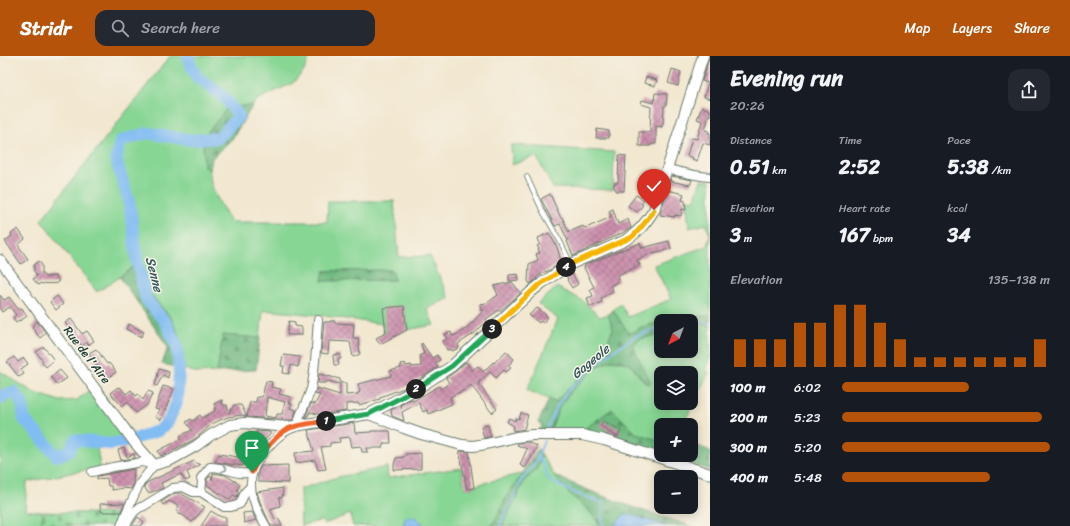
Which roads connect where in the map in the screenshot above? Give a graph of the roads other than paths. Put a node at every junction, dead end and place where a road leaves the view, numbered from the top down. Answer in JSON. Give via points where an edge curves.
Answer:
{"nodes":[{"id":1,"x":702,"y":56,"type":"edge"},
{"id":2,"x":668,"y":169,"type":"junction"},
{"id":3,"x":527,"y":177,"type":"dead end"},
{"id":4,"x":710,"y":177,"type":"edge"},
{"id":5,"x":0,"y":260,"type":"edge"},
{"id":6,"x":571,"y":264,"type":"junction"},
{"id":7,"x":318,"y":320,"type":"dead end"},
{"id":8,"x":369,"y":414,"type":"junction"},
{"id":9,"x":296,"y":426,"type":"junction"},
{"id":10,"x":154,"y":465,"type":"junction"},
{"id":11,"x":92,"y":472,"type":"dead end"},
{"id":12,"x":252,"y":472,"type":"junction"},
{"id":13,"x":710,"y":474,"type":"edge"},
{"id":14,"x":251,"y":486,"type":"junction"},
{"id":15,"x":201,"y":492,"type":"junction"},
{"id":16,"x":121,"y":526,"type":"edge"},
{"id":17,"x":125,"y":526,"type":"edge"},
{"id":18,"x":266,"y":526,"type":"edge"}],
"edges":[{"from":1,"to":2,"type":"street"},
{"from":2,"to":4,"type":"street"},
{"from":2,"to":6,"type":"street","via":[[654,210],[632,237]]},
{"from":3,"to":6,"type":"lane"},
{"from":5,"to":10,"type":"street","name":"Rue de l'Aire"},
{"from":6,"to":8,"type":"street","via":[[531,292],[452,366]]},
{"from":7,"to":9,"type":"street","via":[[313,376]]},
{"from":8,"to":9,"type":"street"},
{"from":8,"to":13,"type":"street","via":[[421,434],[462,445],[473,446],[532,435],[582,435]]},
{"from":9,"to":10,"type":"street","via":[[244,423],[230,425],[171,460]]},
{"from":9,"to":12,"type":"street","via":[[283,432],[267,447]]},
{"from":10,"to":11,"type":"street","via":[[142,462]]},
{"from":10,"to":16,"type":"street","via":[[140,483]]},
{"from":12,"to":14,"type":"street"},
{"from":15,"to":12,"type":"street","one_way":true,"via":[[201,478],[210,467],[244,474]]},
{"from":14,"to":15,"type":"street","via":[[240,504],[232,508],[224,507]]},
{"from":14,"to":18,"type":"street","via":[[257,509]]},
{"from":15,"to":17,"type":"street","via":[[193,492],[183,487],[173,488],[140,507]]}]}
